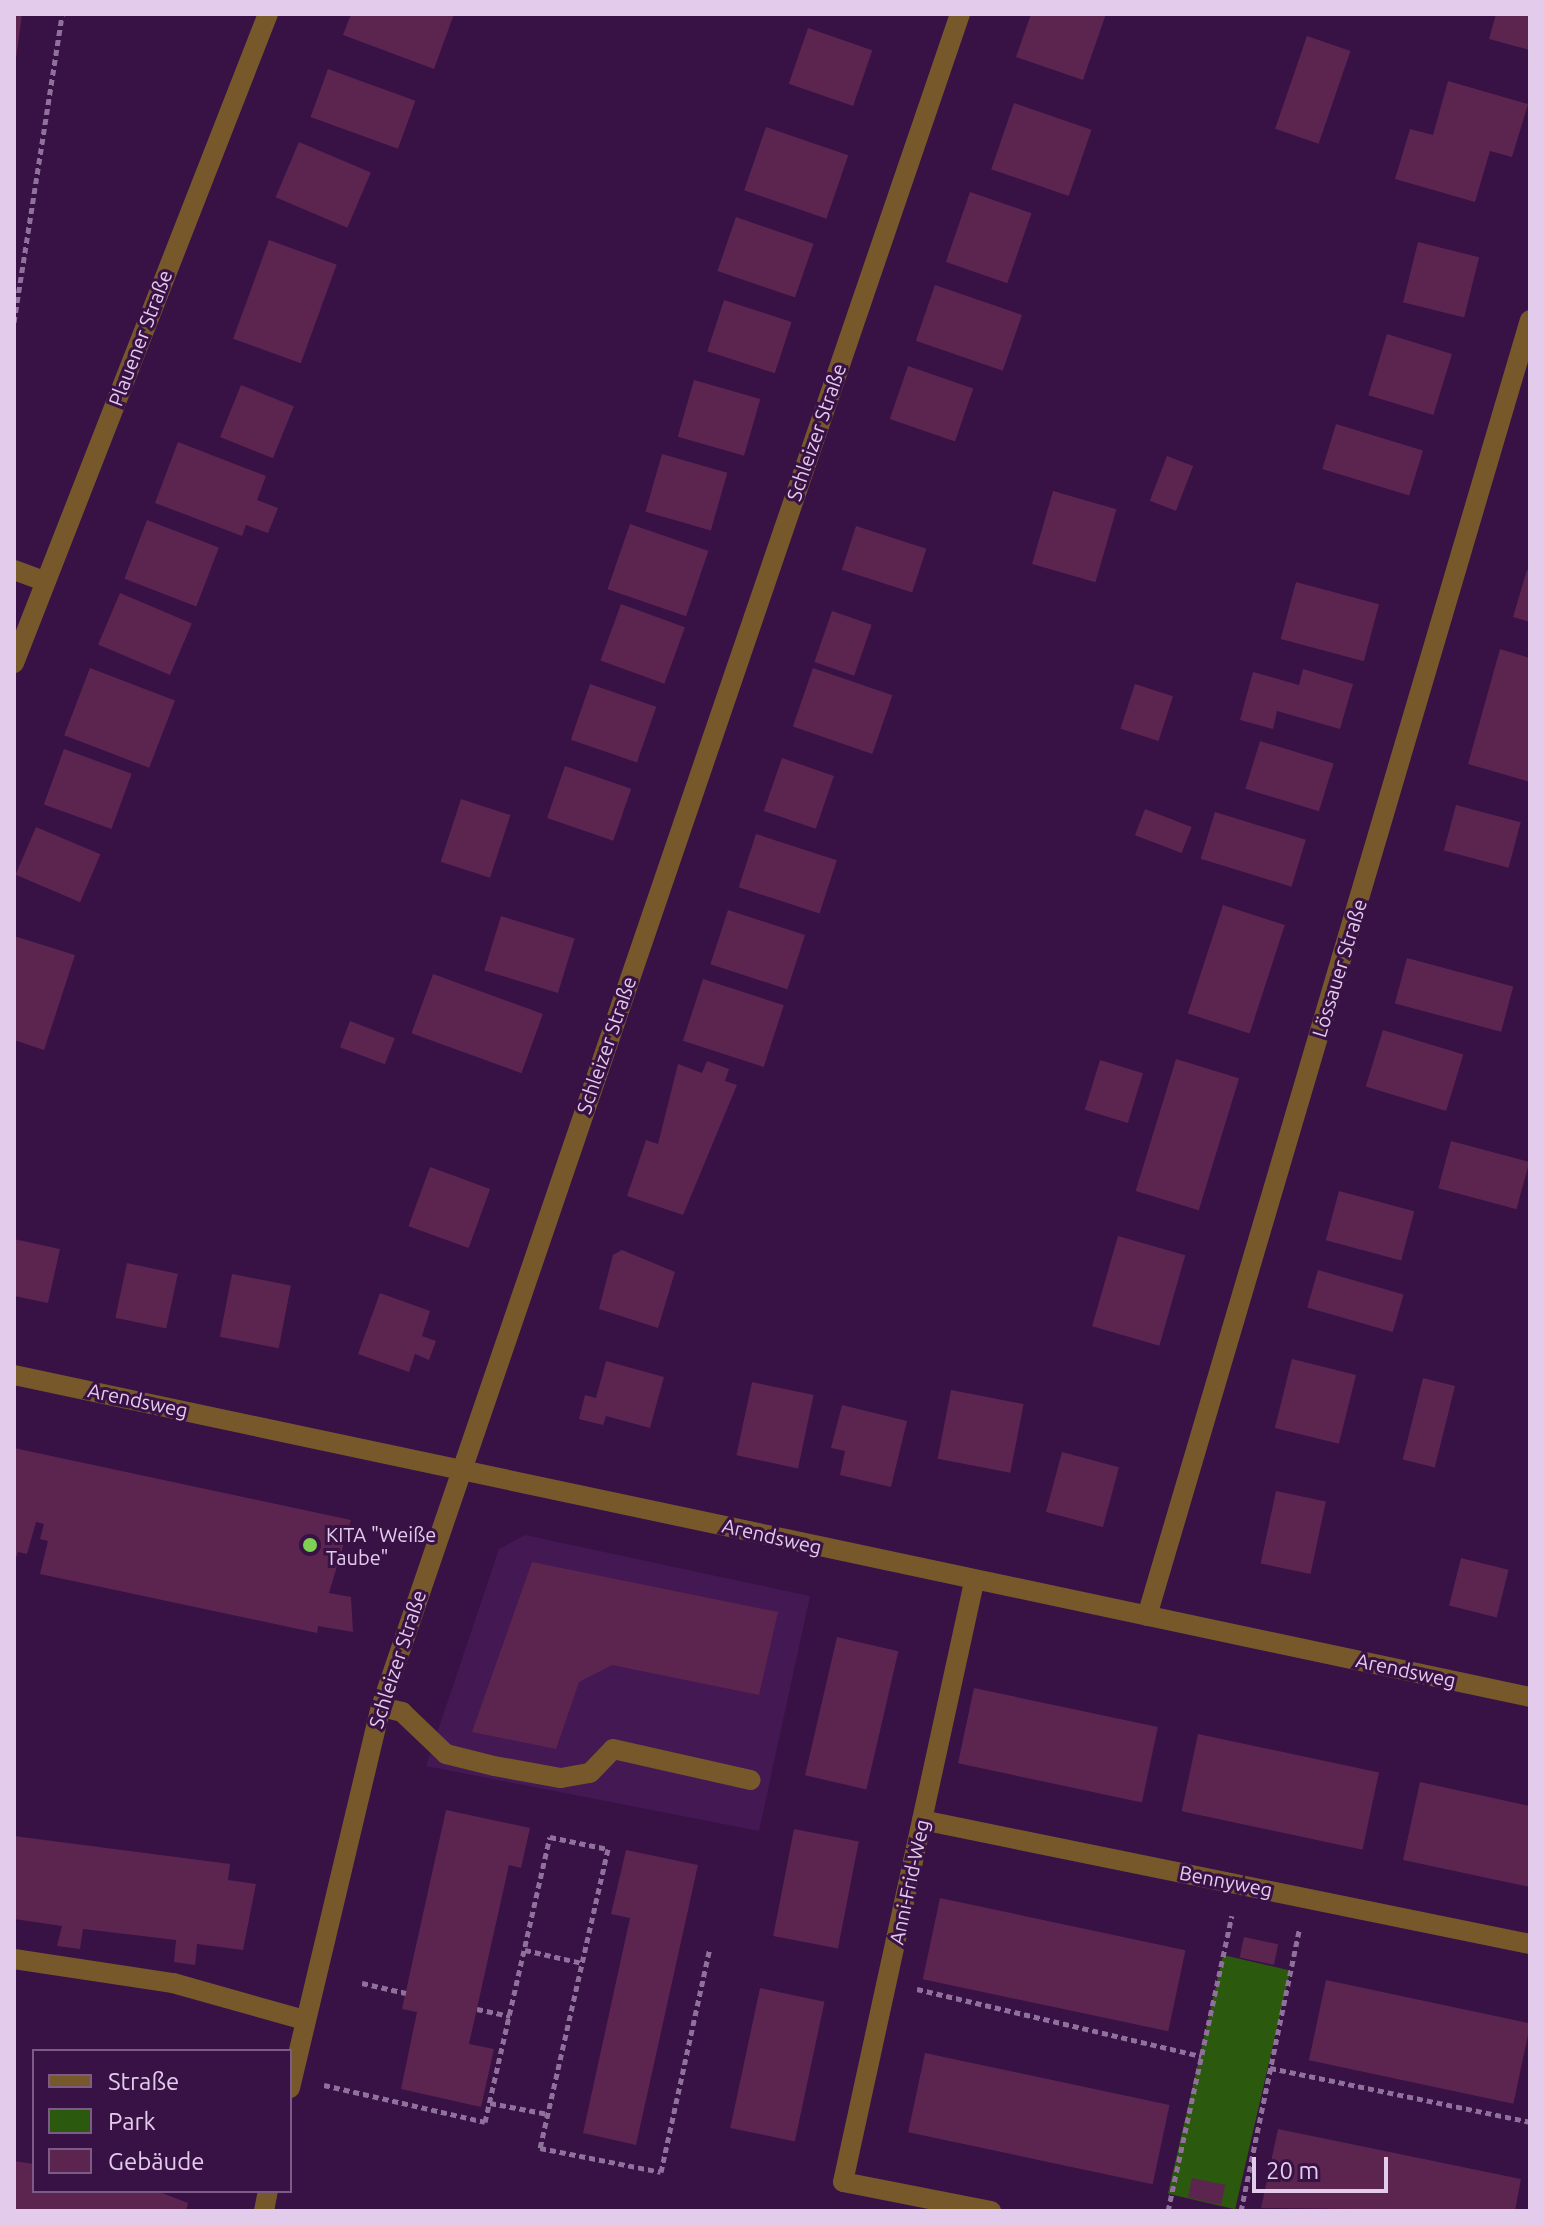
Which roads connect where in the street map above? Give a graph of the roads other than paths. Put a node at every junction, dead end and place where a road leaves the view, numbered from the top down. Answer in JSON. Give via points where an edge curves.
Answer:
{"nodes":[{"id":1,"x":268,"y":14,"type":"edge"},
{"id":2,"x":960,"y":14,"type":"edge"},
{"id":3,"x":1530,"y":320,"type":"edge"},
{"id":4,"x":14,"y":570,"type":"edge"},
{"id":5,"x":45,"y":581,"type":"junction"},
{"id":6,"x":14,"y":663,"type":"edge"},
{"id":7,"x":14,"y":1375,"type":"edge"},
{"id":8,"x":461,"y":1466,"type":"junction"},
{"id":9,"x":974,"y":1582,"type":"junction"},
{"id":10,"x":1147,"y":1616,"type":"junction"},
{"id":11,"x":1530,"y":1697,"type":"edge"},
{"id":12,"x":381,"y":1707,"type":"junction"},
{"id":13,"x":751,"y":1780,"type":"dead end"},
{"id":14,"x":922,"y":1820,"type":"junction"},
{"id":15,"x":1530,"y":1944,"type":"edge"},
{"id":16,"x":14,"y":1959,"type":"edge"},
{"id":17,"x":305,"y":2020,"type":"junction"},
{"id":18,"x":292,"y":2078,"type":"edge"},
{"id":19,"x":991,"y":2211,"type":"edge"}],
"edges":[{"from":1,"to":5,"type":"street","name":"Plauener Straße"},
{"from":2,"to":8,"type":"street","name":"Schleizer Straße"},
{"from":3,"to":10,"type":"street","name":"Lössauer Straße"},
{"from":4,"to":5,"type":"street"},
{"from":5,"to":6,"type":"street","name":"Plauener Straße"},
{"from":7,"to":8,"type":"street","name":"Arendsweg"},
{"from":8,"to":9,"type":"street","name":"Arendsweg"},
{"from":8,"to":12,"type":"street","name":"Schleizer Straße"},
{"from":9,"to":10,"type":"street","name":"Arendsweg"},
{"from":9,"to":14,"type":"street","name":"Anni-Frid-Weg"},
{"from":10,"to":11,"type":"street","name":"Arendsweg"},
{"from":12,"to":13,"type":"street","via":[[402,1712],[446,1754],[494,1766],[561,1778],[590,1773],[613,1749]]},
{"from":12,"to":17,"type":"street","name":"Schleizer Straße"},
{"from":14,"to":15,"type":"street","name":"Bennyweg"},
{"from":14,"to":19,"type":"street","name":"Anni-Frid-Weg","via":[[843,2182]]},
{"from":16,"to":17,"type":"street","via":[[173,1983]]},
{"from":17,"to":18,"type":"street","name":"Schleizer Straße"}]}
